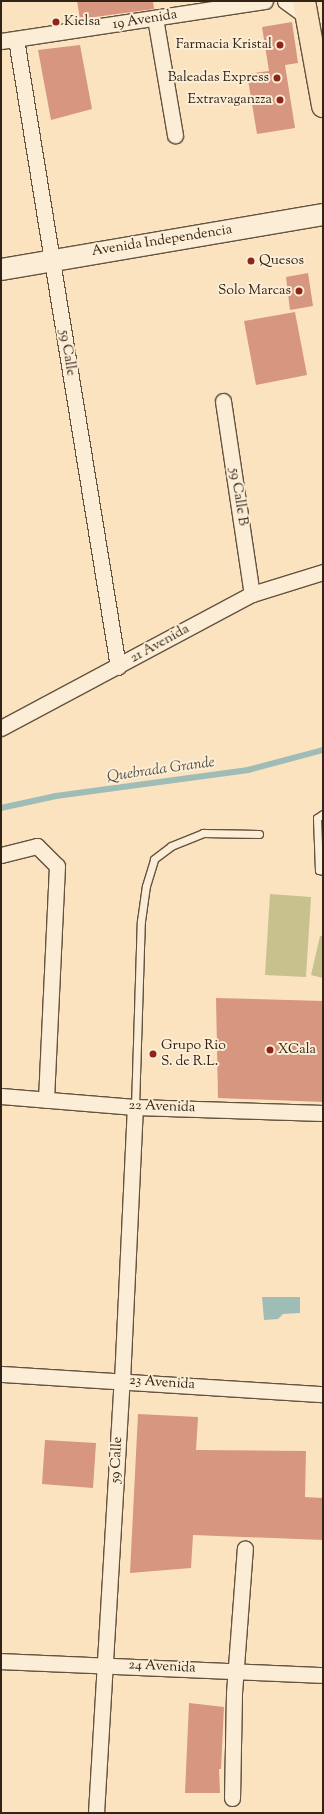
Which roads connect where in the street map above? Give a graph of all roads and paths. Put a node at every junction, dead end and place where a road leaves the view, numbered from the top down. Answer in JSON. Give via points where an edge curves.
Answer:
{"nodes":[{"id":1,"x":265,"y":1,"type":"edge"},
{"id":2,"x":285,"y":1,"type":"edge"},
{"id":3,"x":308,"y":6,"type":"edge"},
{"id":4,"x":155,"y":18,"type":"junction"},
{"id":5,"x":16,"y":39,"type":"junction"},
{"id":6,"x":1,"y":41,"type":"edge"},
{"id":7,"x":323,"y":56,"type":"edge"},
{"id":8,"x":323,"y":106,"type":"edge"},
{"id":9,"x":175,"y":134,"type":"dead end"},
{"id":10,"x":323,"y":214,"type":"edge"},
{"id":11,"x":52,"y":259,"type":"junction"},
{"id":12,"x":1,"y":268,"type":"edge"},
{"id":13,"x":223,"y":401,"type":"dead end"},
{"id":14,"x":323,"y":572,"type":"edge"},
{"id":15,"x":252,"y":594,"type":"junction"},
{"id":16,"x":118,"y":667,"type":"junction"},
{"id":17,"x":1,"y":728,"type":"edge"},
{"id":18,"x":323,"y":814,"type":"edge"},
{"id":19,"x":259,"y":834,"type":"dead end"},
{"id":20,"x":1,"y":855,"type":"edge"},
{"id":21,"x":323,"y":871,"type":"edge"},
{"id":22,"x":1,"y":1096,"type":"edge"},
{"id":23,"x":46,"y":1100,"type":"junction"},
{"id":24,"x":135,"y":1107,"type":"junction"},
{"id":25,"x":323,"y":1113,"type":"edge"},
{"id":26,"x":1,"y":1374,"type":"edge"},
{"id":27,"x":122,"y":1380,"type":"junction"},
{"id":28,"x":323,"y":1394,"type":"edge"},
{"id":29,"x":245,"y":1548,"type":"dead end"},
{"id":30,"x":1,"y":1661,"type":"edge"},
{"id":31,"x":105,"y":1664,"type":"junction"},
{"id":32,"x":235,"y":1670,"type":"junction"},
{"id":33,"x":323,"y":1675,"type":"edge"},
{"id":34,"x":232,"y":1798,"type":"dead end"},
{"id":35,"x":96,"y":1813,"type":"edge"}],
"edges":[{"from":1,"to":4,"type":"street","name":"19 Avenida"},
{"from":2,"to":3,"type":"street"},
{"from":3,"to":7,"type":"street"},
{"from":3,"to":8,"type":"main road"},
{"from":4,"to":5,"type":"street","name":"19 Avenida"},
{"from":4,"to":9,"type":"street"},
{"from":5,"to":6,"type":"street","name":"19 Avenida"},
{"from":5,"to":11,"type":"street","name":"59 Calle"},
{"from":10,"to":11,"type":"street","name":"Avenida Independencia"},
{"from":11,"to":12,"type":"street","name":"Avenida Independencia"},
{"from":11,"to":16,"type":"street","name":"59 Calle"},
{"from":13,"to":15,"type":"street","name":"59 Calle B"},
{"from":14,"to":15,"type":"street","name":"21 Avenida"},
{"from":15,"to":16,"type":"street","name":"21 Avenida"},
{"from":16,"to":17,"type":"street","name":"21 Avenida"},
{"from":18,"to":21,"type":"lane","via":[[317,818],[319,870]]},
{"from":19,"to":24,"type":"lane","via":[[203,833],[171,846],[154,859],[146,886],[141,921]]},
{"from":20,"to":23,"type":"street","via":[[37,846],[57,866]]},
{"from":22,"to":23,"type":"street","name":"22 Avenida"},
{"from":23,"to":24,"type":"street","name":"22 Avenida"},
{"from":24,"to":25,"type":"street","name":"22 Avenida"},
{"from":24,"to":27,"type":"street","name":"59 Calle"},
{"from":26,"to":27,"type":"street","name":"23 Avenida"},
{"from":27,"to":28,"type":"street","name":"23 Avenida"},
{"from":27,"to":31,"type":"street","name":"59 Calle"},
{"from":29,"to":32,"type":"street"},
{"from":30,"to":31,"type":"street","name":"24 Avenida"},
{"from":31,"to":32,"type":"street","name":"24 Avenida"},
{"from":31,"to":35,"type":"street","name":"59 Calle"},
{"from":32,"to":33,"type":"street","name":"24 Avenida"},
{"from":32,"to":34,"type":"street"}]}
